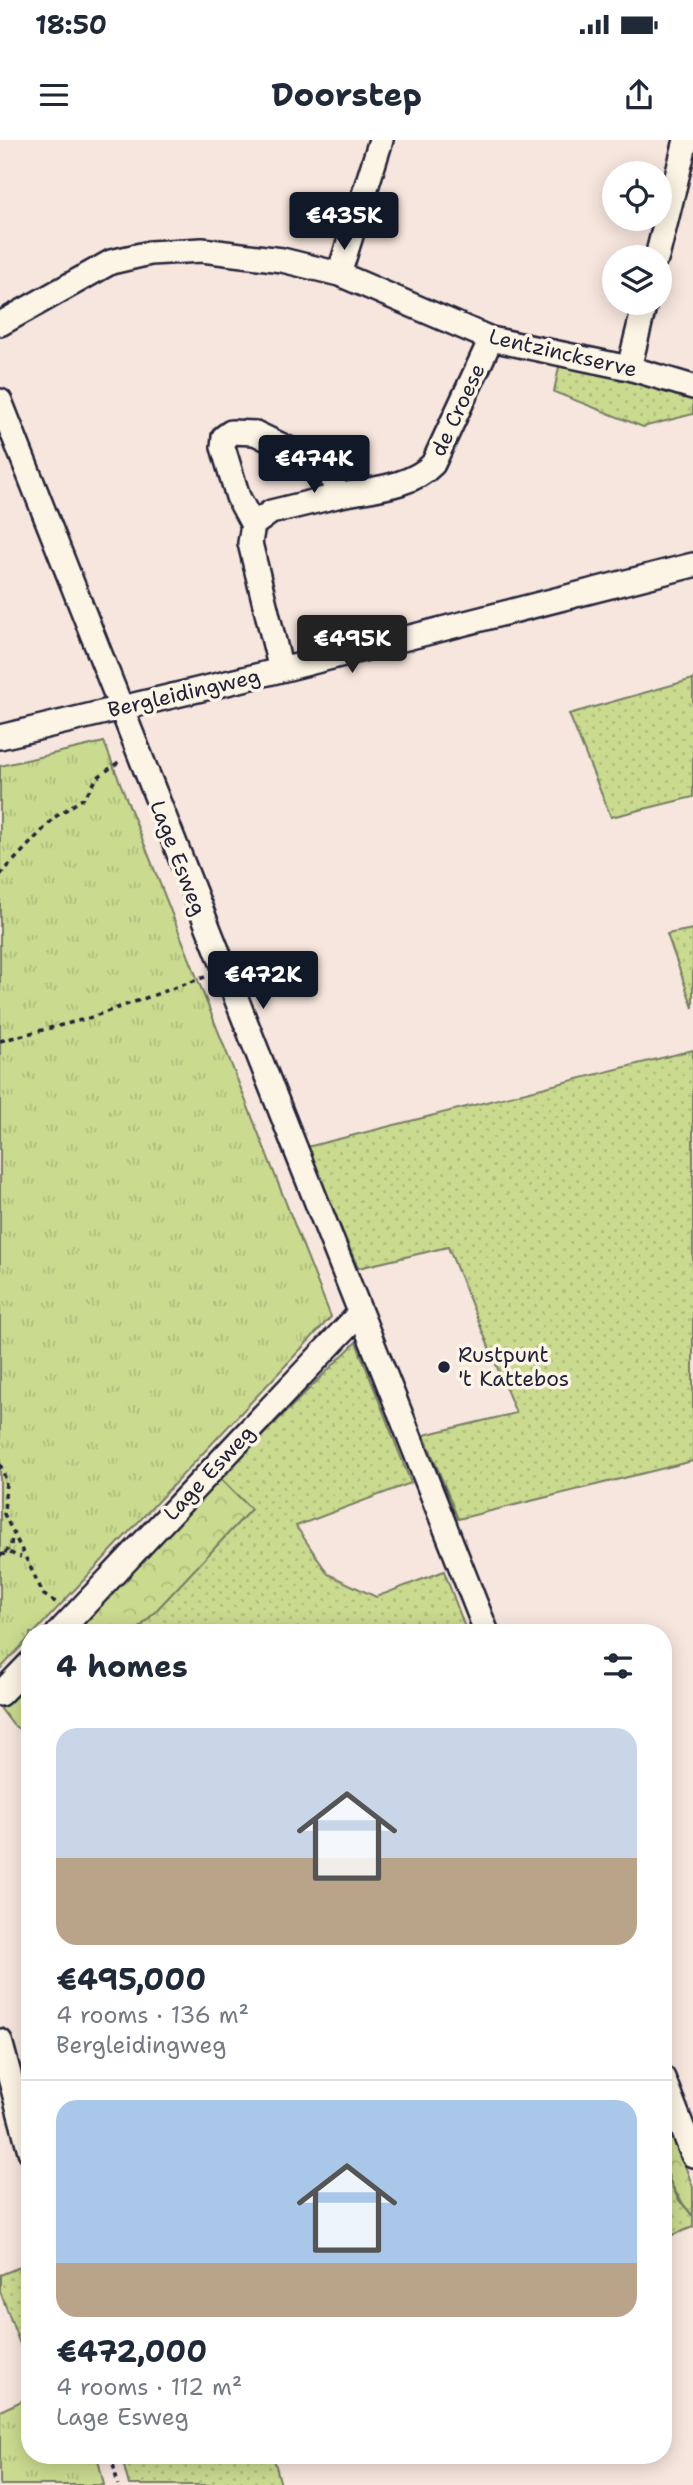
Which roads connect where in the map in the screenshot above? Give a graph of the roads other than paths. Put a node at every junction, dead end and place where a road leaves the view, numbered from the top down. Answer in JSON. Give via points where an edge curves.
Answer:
{"nodes":[{"id":1,"x":381,"y":140,"type":"edge"},
{"id":2,"x":686,"y":140,"type":"edge"},
{"id":3,"x":660,"y":245,"type":"edge"},
{"id":4,"x":339,"y":274,"type":"junction"},
{"id":5,"x":642,"y":315,"type":"edge"},
{"id":6,"x":0,"y":324,"type":"edge"},
{"id":7,"x":491,"y":340,"type":"junction"},
{"id":8,"x":629,"y":368,"type":"junction"},
{"id":9,"x":693,"y":387,"type":"edge"},
{"id":10,"x":1,"y":404,"type":"edge"},
{"id":11,"x":337,"y":496,"type":"junction"},
{"id":12,"x":253,"y":525,"type":"junction"},
{"id":13,"x":693,"y":565,"type":"edge"},
{"id":14,"x":281,"y":670,"type":"junction"},
{"id":15,"x":120,"y":707,"type":"junction"},
{"id":16,"x":0,"y":737,"type":"edge"},
{"id":17,"x":360,"y":1313,"type":"junction"},
{"id":18,"x":67,"y":1624,"type":"edge"},
{"id":19,"x":483,"y":1624,"type":"edge"},
{"id":20,"x":21,"y":1672,"type":"edge"},
{"id":21,"x":0,"y":1694,"type":"edge"},
{"id":22,"x":0,"y":2042,"type":"edge"},
{"id":23,"x":672,"y":2101,"type":"edge"},
{"id":24,"x":21,"y":2118,"type":"edge"},
{"id":25,"x":693,"y":2155,"type":"edge"}],
"edges":[{"from":1,"to":4,"type":"street"},
{"from":2,"to":3,"type":"street"},
{"from":4,"to":6,"type":"street","name":"Lentzinckserve","via":[[282,260],[202,250],[150,253],[111,262]]},
{"from":4,"to":7,"type":"street","name":"Lentzinckserve"},
{"from":5,"to":8,"type":"street"},
{"from":7,"to":8,"type":"street","name":"Lentzinckserve"},
{"from":7,"to":11,"type":"street","name":"de Croese","via":[[433,464],[424,474]]},
{"from":8,"to":9,"type":"street","name":"Lentzinckserve"},
{"from":10,"to":15,"type":"street","name":"Lage Esweg"},
{"from":11,"to":12,"type":"street","name":"de Croese","via":[[271,512]]},
{"from":11,"to":12,"type":"street","via":[[331,474],[320,464],[254,433],[231,432],[223,437],[223,447],[238,497]]},
{"from":12,"to":14,"type":"street","via":[[250,543]]},
{"from":13,"to":14,"type":"street","name":"Bergleidingweg"},
{"from":14,"to":15,"type":"street","name":"Bergleidingweg"},
{"from":15,"to":16,"type":"street","name":"Bergleidingweg"},
{"from":15,"to":17,"type":"street","name":"Lage Esweg"},
{"from":17,"to":18,"type":"street","name":"Lage Esweg"},
{"from":17,"to":19,"type":"street","name":"Lage Esweg"},
{"from":20,"to":21,"type":"street"},
{"from":22,"to":24,"type":"street"},
{"from":23,"to":25,"type":"street"}]}
